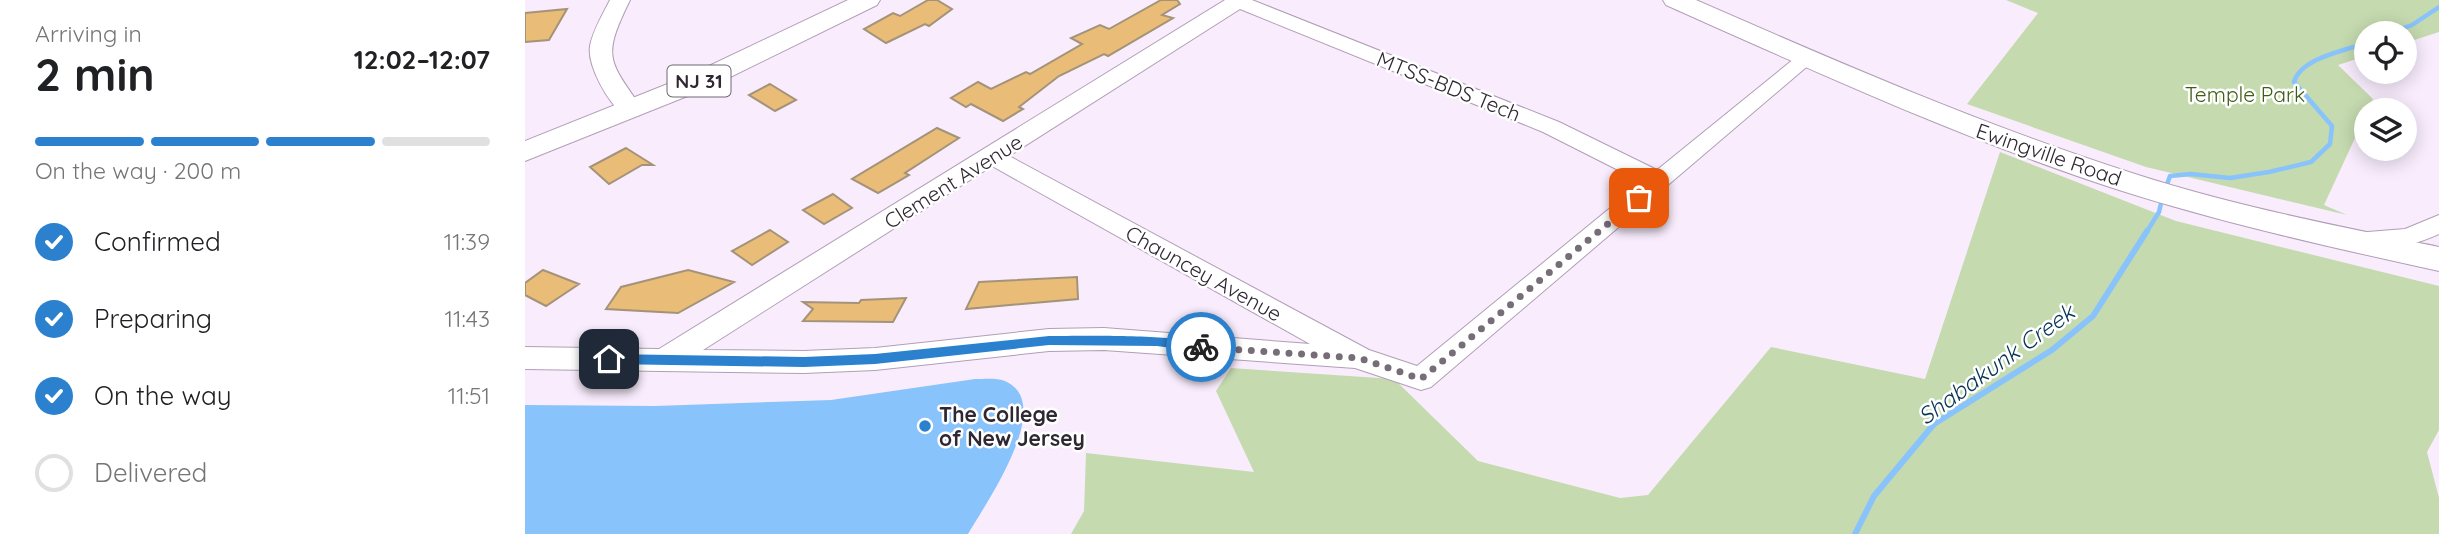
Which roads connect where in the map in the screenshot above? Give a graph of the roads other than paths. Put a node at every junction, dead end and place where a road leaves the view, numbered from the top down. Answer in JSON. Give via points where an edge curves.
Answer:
{"nodes":[{"id":1,"x":620,"y":0,"type":"edge"},
{"id":2,"x":868,"y":0,"type":"edge"},
{"id":3,"x":1238,"y":0,"type":"edge"},
{"id":4,"x":1675,"y":0,"type":"edge"},
{"id":5,"x":1807,"y":58,"type":"junction"},
{"id":6,"x":632,"y":110,"type":"junction"},
{"id":7,"x":525,"y":152,"type":"edge"},
{"id":8,"x":992,"y":156,"type":"junction"},
{"id":9,"x":1659,"y":181,"type":"junction"},
{"id":10,"x":2439,"y":224,"type":"edge"},
{"id":11,"x":2350,"y":239,"type":"junction"},
{"id":12,"x":2439,"y":259,"type":"edge"},
{"id":13,"x":525,"y":358,"type":"edge"},
{"id":14,"x":1359,"y":358,"type":"junction"},
{"id":15,"x":664,"y":360,"type":"junction"}],
"edges":[{"from":1,"to":6,"type":"street","via":[[604,31],[599,59],[606,78]]},
{"from":2,"to":6,"type":"main road","number":"NJ 31"},
{"from":3,"to":8,"type":"street","name":"Clement Avenue"},
{"from":3,"to":9,"type":"street","name":"MTSS-BDS Tech","via":[[1551,127]]},
{"from":4,"to":5,"type":"main road","name":"Ewingville Road"},
{"from":5,"to":9,"type":"street"},
{"from":5,"to":11,"type":"main road","name":"Ewingville Road","via":[[1966,124],[2137,184]]},
{"from":6,"to":7,"type":"main road","number":"NJ 31"},
{"from":8,"to":14,"type":"street","name":"Chauncey Avenue"},
{"from":8,"to":15,"type":"street","name":"Clement Avenue"},
{"from":9,"to":14,"type":"street","name":"Chauncey Avenue","via":[[1421,379]]},
{"from":10,"to":11,"type":"street","via":[[2409,238]]},
{"from":11,"to":12,"type":"main road","name":"Ewingville Road"},
{"from":13,"to":15,"type":"street"},
{"from":14,"to":15,"type":"street","via":[[1104,339],[993,345],[875,359]]}]}
